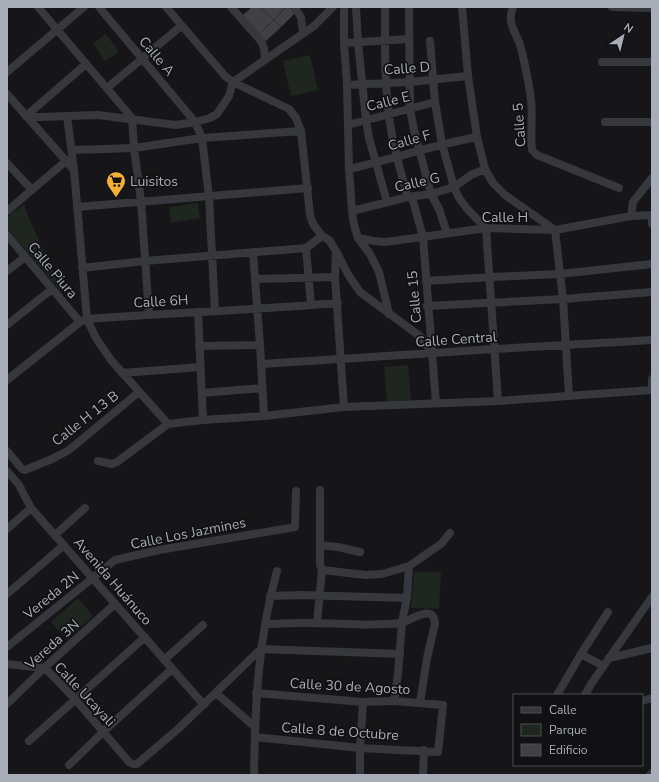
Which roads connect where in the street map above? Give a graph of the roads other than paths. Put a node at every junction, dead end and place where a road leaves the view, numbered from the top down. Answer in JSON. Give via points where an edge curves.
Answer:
{"nodes":[{"id":1,"x":38,"y":7,"type":"edge"},
{"id":2,"x":84,"y":7,"type":"edge"},
{"id":3,"x":99,"y":7,"type":"edge"},
{"id":4,"x":166,"y":7,"type":"edge"},
{"id":5,"x":231,"y":7,"type":"edge"},
{"id":6,"x":294,"y":7,"type":"edge"},
{"id":7,"x":333,"y":7,"type":"edge"},
{"id":8,"x":344,"y":7,"type":"edge"},
{"id":9,"x":356,"y":7,"type":"edge"},
{"id":10,"x":385,"y":7,"type":"edge"},
{"id":11,"x":408,"y":7,"type":"edge"},
{"id":12,"x":462,"y":7,"type":"edge"},
{"id":13,"x":513,"y":7,"type":"edge"},
{"id":14,"x":612,"y":7,"type":"edge"},
{"id":15,"x":652,"y":8,"type":"edge"},
{"id":16,"x":181,"y":26,"type":"junction"},
{"id":17,"x":57,"y":29,"type":"junction"},
{"id":18,"x":303,"y":33,"type":"junction"},
{"id":19,"x":409,"y":39,"type":"junction"},
{"id":20,"x":385,"y":40,"type":"junction"},
{"id":21,"x":430,"y":41,"type":"dead end"},
{"id":22,"x":358,"y":42,"type":"junction"},
{"id":23,"x":344,"y":43,"type":"junction"},
{"id":24,"x":143,"y":59,"type":"junction"},
{"id":25,"x":265,"y":60,"type":"junction"},
{"id":26,"x":602,"y":62,"type":"dead end"},
{"id":27,"x":652,"y":62,"type":"edge"},
{"id":28,"x":86,"y":64,"type":"junction"},
{"id":29,"x":7,"y":72,"type":"edge"},
{"id":30,"x":468,"y":76,"type":"junction"},
{"id":31,"x":432,"y":80,"type":"junction"},
{"id":32,"x":232,"y":82,"type":"junction"},
{"id":33,"x":410,"y":82,"type":"junction"},
{"id":34,"x":386,"y":83,"type":"junction"},
{"id":35,"x":362,"y":84,"type":"junction"},
{"id":36,"x":347,"y":85,"type":"junction"},
{"id":37,"x":107,"y":88,"type":"junction"},
{"id":38,"x":7,"y":94,"type":"edge"},
{"id":39,"x":435,"y":102,"type":"junction"},
{"id":40,"x":410,"y":108,"type":"junction"},
{"id":41,"x":388,"y":114,"type":"junction"},
{"id":42,"x":26,"y":116,"type":"junction"},
{"id":43,"x":67,"y":116,"type":"junction"},
{"id":44,"x":132,"y":118,"type":"junction"},
{"id":45,"x":366,"y":120,"type":"junction"},
{"id":46,"x":194,"y":122,"type":"junction"},
{"id":47,"x":605,"y":122,"type":"dead end"},
{"id":48,"x":652,"y":122,"type":"edge"},
{"id":49,"x":348,"y":125,"type":"junction"},
{"id":50,"x":301,"y":131,"type":"junction"},
{"id":51,"x":477,"y":136,"type":"junction"},
{"id":52,"x":202,"y":138,"type":"junction"},
{"id":53,"x":442,"y":144,"type":"junction"},
{"id":54,"x":134,"y":148,"type":"junction"},
{"id":55,"x":72,"y":150,"type":"junction"},
{"id":56,"x":419,"y":151,"type":"junction"},
{"id":57,"x":397,"y":157,"type":"junction"},
{"id":58,"x":66,"y":161,"type":"junction"},
{"id":59,"x":376,"y":162,"type":"junction"},
{"id":60,"x":7,"y":163,"type":"edge"},
{"id":61,"x":349,"y":169,"type":"junction"},
{"id":62,"x":485,"y":169,"type":"junction"},
{"id":63,"x":74,"y":170,"type":"junction"},
{"id":64,"x":652,"y":178,"type":"edge"},
{"id":65,"x":454,"y":187,"type":"junction"},
{"id":66,"x":308,"y":188,"type":"junction"},
{"id":67,"x":619,"y":188,"type":"dead end"},
{"id":68,"x":32,"y":190,"type":"junction"},
{"id":69,"x":431,"y":194,"type":"junction"},
{"id":70,"x":209,"y":197,"type":"junction"},
{"id":71,"x":410,"y":197,"type":"junction"},
{"id":72,"x":141,"y":201,"type":"junction"},
{"id":73,"x":387,"y":202,"type":"junction"},
{"id":74,"x":77,"y":207,"type":"junction"},
{"id":75,"x":7,"y":211,"type":"edge"},
{"id":76,"x":352,"y":211,"type":"junction"},
{"id":77,"x":652,"y":215,"type":"edge"},
{"id":78,"x":631,"y":216,"type":"junction"},
{"id":79,"x":652,"y":224,"type":"edge"},
{"id":80,"x":486,"y":228,"type":"junction"},
{"id":81,"x":556,"y":230,"type":"junction"},
{"id":82,"x":447,"y":233,"type":"junction"},
{"id":83,"x":7,"y":235,"type":"edge"},
{"id":84,"x":322,"y":236,"type":"junction"},
{"id":85,"x":423,"y":237,"type":"junction"},
{"id":86,"x":358,"y":238,"type":"junction"},
{"id":87,"x":306,"y":248,"type":"junction"},
{"id":88,"x":336,"y":251,"type":"junction"},
{"id":89,"x":253,"y":252,"type":"junction"},
{"id":90,"x":211,"y":255,"type":"junction"},
{"id":91,"x":25,"y":257,"type":"junction"},
{"id":92,"x":145,"y":261,"type":"junction"},
{"id":93,"x":652,"y":264,"type":"edge"},
{"id":94,"x":82,"y":268,"type":"junction"},
{"id":95,"x":7,"y":271,"type":"edge"},
{"id":96,"x":560,"y":274,"type":"junction"},
{"id":97,"x":310,"y":277,"type":"junction"},
{"id":98,"x":336,"y":277,"type":"junction"},
{"id":99,"x":491,"y":277,"type":"junction"},
{"id":100,"x":255,"y":279,"type":"junction"},
{"id":101,"x":426,"y":281,"type":"junction"},
{"id":102,"x":52,"y":289,"type":"junction"},
{"id":103,"x":652,"y":292,"type":"edge"},
{"id":104,"x":563,"y":299,"type":"junction"},
{"id":105,"x":492,"y":302,"type":"junction"},
{"id":106,"x":338,"y":303,"type":"junction"},
{"id":107,"x":311,"y":305,"type":"junction"},
{"id":108,"x":428,"y":306,"type":"junction"},
{"id":109,"x":258,"y":310,"type":"junction"},
{"id":110,"x":215,"y":311,"type":"junction"},
{"id":111,"x":198,"y":312,"type":"junction"},
{"id":112,"x":389,"y":314,"type":"junction"},
{"id":113,"x":150,"y":315,"type":"junction"},
{"id":114,"x":83,"y":321,"type":"junction"},
{"id":115,"x":7,"y":325,"type":"edge"},
{"id":116,"x":652,"y":340,"type":"edge"},
{"id":117,"x":260,"y":345,"type":"junction"},
{"id":118,"x":565,"y":345,"type":"junction"},
{"id":119,"x":199,"y":346,"type":"junction"},
{"id":120,"x":495,"y":348,"type":"junction"},
{"id":121,"x":432,"y":353,"type":"junction"},
{"id":122,"x":341,"y":360,"type":"junction"},
{"id":123,"x":262,"y":364,"type":"junction"},
{"id":124,"x":200,"y":366,"type":"junction"},
{"id":125,"x":122,"y":373,"type":"junction"},
{"id":126,"x":652,"y":379,"type":"edge"},
{"id":127,"x":7,"y":380,"type":"edge"},
{"id":128,"x":262,"y":388,"type":"junction"},
{"id":129,"x":139,"y":392,"type":"junction"},
{"id":130,"x":202,"y":393,"type":"junction"},
{"id":131,"x":568,"y":396,"type":"junction"},
{"id":132,"x":498,"y":401,"type":"junction"},
{"id":133,"x":436,"y":404,"type":"junction"},
{"id":134,"x":344,"y":407,"type":"junction"},
{"id":135,"x":264,"y":416,"type":"junction"},
{"id":136,"x":203,"y":420,"type":"junction"},
{"id":137,"x":168,"y":424,"type":"junction"},
{"id":138,"x":7,"y":451,"type":"edge"},
{"id":139,"x":98,"y":461,"type":"dead end"},
{"id":140,"x":7,"y":471,"type":"edge"},
{"id":141,"x":320,"y":490,"type":"dead end"},
{"id":142,"x":296,"y":491,"type":"dead end"},
{"id":143,"x":31,"y":508,"type":"junction"},
{"id":144,"x":85,"y":508,"type":"dead end"},
{"id":145,"x":7,"y":529,"type":"edge"},
{"id":146,"x":450,"y":534,"type":"dead end"},
{"id":147,"x":55,"y":535,"type":"junction"},
{"id":148,"x":320,"y":545,"type":"junction"},
{"id":149,"x":64,"y":546,"type":"junction"},
{"id":150,"x":360,"y":552,"type":"dead end"},
{"id":151,"x":409,"y":566,"type":"junction"},
{"id":152,"x":322,"y":570,"type":"junction"},
{"id":153,"x":277,"y":571,"type":"dead end"},
{"id":154,"x":92,"y":578,"type":"junction"},
{"id":155,"x":7,"y":594,"type":"edge"},
{"id":156,"x":320,"y":595,"type":"junction"},
{"id":157,"x":270,"y":596,"type":"junction"},
{"id":158,"x":652,"y":597,"type":"edge"},
{"id":159,"x":407,"y":598,"type":"junction"},
{"id":160,"x":115,"y":604,"type":"junction"},
{"id":161,"x":608,"y":612,"type":"dead end"},
{"id":162,"x":402,"y":622,"type":"junction"},
{"id":163,"x":316,"y":623,"type":"junction"},
{"id":164,"x":265,"y":624,"type":"junction"},
{"id":165,"x":203,"y":625,"type":"dead end"},
{"id":166,"x":145,"y":637,"type":"junction"},
{"id":167,"x":7,"y":647,"type":"edge"},
{"id":168,"x":652,"y":648,"type":"edge"},
{"id":169,"x":260,"y":650,"type":"junction"},
{"id":170,"x":400,"y":654,"type":"junction"},
{"id":171,"x":581,"y":654,"type":"junction"},
{"id":172,"x":609,"y":658,"type":"junction"},
{"id":173,"x":164,"y":660,"type":"junction"},
{"id":174,"x":7,"y":664,"type":"edge"},
{"id":175,"x":603,"y":666,"type":"junction"},
{"id":176,"x":44,"y":668,"type":"junction"},
{"id":177,"x":172,"y":669,"type":"junction"},
{"id":178,"x":216,"y":693,"type":"junction"},
{"id":179,"x":256,"y":694,"type":"junction"},
{"id":180,"x":558,"y":694,"type":"edge"},
{"id":181,"x":586,"y":694,"type":"edge"},
{"id":182,"x":75,"y":699,"type":"junction"},
{"id":183,"x":394,"y":701,"type":"junction"},
{"id":184,"x":363,"y":702,"type":"junction"},
{"id":185,"x":420,"y":703,"type":"junction"},
{"id":186,"x":7,"y":704,"type":"edge"},
{"id":187,"x":204,"y":705,"type":"junction"},
{"id":188,"x":443,"y":705,"type":"joint"},
{"id":189,"x":255,"y":727,"type":"junction"},
{"id":190,"x":103,"y":732,"type":"junction"},
{"id":191,"x":255,"y":737,"type":"junction"},
{"id":192,"x":29,"y":741,"type":"dead end"},
{"id":193,"x":360,"y":748,"type":"junction"},
{"id":194,"x":424,"y":750,"type":"junction"},
{"id":195,"x":69,"y":765,"type":"dead end"},
{"id":196,"x":652,"y":773,"type":"edge"},
{"id":197,"x":254,"y":775,"type":"edge"},
{"id":198,"x":360,"y":775,"type":"edge"},
{"id":199,"x":423,"y":775,"type":"edge"},
{"id":200,"x":650,"y":775,"type":"edge"}],
"edges":[{"from":1,"to":17,"type":"street"},
{"from":2,"to":17,"type":"street"},
{"from":3,"to":24,"type":"street","name":"Calle A"},
{"from":4,"to":16,"type":"street"},
{"from":5,"to":25,"type":"street","via":[[264,48]]},
{"from":6,"to":18,"type":"street","via":[[301,17]]},
{"from":7,"to":18,"type":"street"},
{"from":8,"to":23,"type":"street"},
{"from":9,"to":22,"type":"street"},
{"from":10,"to":20,"type":"street","name":"Calle 15"},
{"from":11,"to":19,"type":"street"},
{"from":12,"to":30,"type":"street"},
{"from":13,"to":67,"type":"street","name":"Calle 5","via":[[510,15],[512,26],[525,64],[531,101],[532,150],[537,155]]},
{"from":14,"to":15,"type":"street"},
{"from":16,"to":24,"type":"street"},
{"from":16,"to":32,"type":"street"},
{"from":17,"to":28,"type":"street"},
{"from":17,"to":29,"type":"street"},
{"from":18,"to":25,"type":"street"},
{"from":19,"to":20,"type":"street"},
{"from":19,"to":33,"type":"street"},
{"from":20,"to":22,"type":"street"},
{"from":20,"to":34,"type":"street","name":"Calle 15"},
{"from":21,"to":31,"type":"street"},
{"from":22,"to":23,"type":"street"},
{"from":22,"to":35,"type":"street"},
{"from":23,"to":36,"type":"street"},
{"from":24,"to":37,"type":"street"},
{"from":24,"to":46,"type":"street","name":"Calle A"},
{"from":25,"to":32,"type":"street"},
{"from":26,"to":27,"type":"street"},
{"from":28,"to":37,"type":"street"},
{"from":28,"to":42,"type":"street"},
{"from":30,"to":31,"type":"street","name":"Calle D"},
{"from":30,"to":51,"type":"street"},
{"from":31,"to":33,"type":"street","name":"Calle D"},
{"from":31,"to":39,"type":"street"},
{"from":32,"to":46,"type":"street","via":[[229,96],[217,114]]},
{"from":32,"to":50,"type":"street","via":[[289,109]]},
{"from":33,"to":34,"type":"street","name":"Calle D"},
{"from":33,"to":40,"type":"street"},
{"from":34,"to":35,"type":"street","name":"Calle D"},
{"from":34,"to":41,"type":"street","name":"Calle 15"},
{"from":35,"to":36,"type":"street","name":"Calle D"},
{"from":35,"to":45,"type":"street"},
{"from":36,"to":49,"type":"street"},
{"from":37,"to":44,"type":"street"},
{"from":38,"to":42,"type":"street"},
{"from":39,"to":40,"type":"street","name":"Calle E"},
{"from":39,"to":53,"type":"street"},
{"from":40,"to":41,"type":"street","name":"Calle E"},
{"from":40,"to":56,"type":"street"},
{"from":41,"to":45,"type":"street","name":"Calle E"},
{"from":41,"to":57,"type":"street","name":"Calle 15"},
{"from":42,"to":43,"type":"street"},
{"from":42,"to":58,"type":"street"},
{"from":43,"to":44,"type":"street"},
{"from":43,"to":55,"type":"street"},
{"from":44,"to":46,"type":"street","via":[[176,124]]},
{"from":44,"to":54,"type":"street"},
{"from":45,"to":49,"type":"street","name":"Calle E"},
{"from":45,"to":59,"type":"street"},
{"from":46,"to":52,"type":"street","name":"Calle A"},
{"from":47,"to":48,"type":"street"},
{"from":49,"to":61,"type":"street"},
{"from":50,"to":52,"type":"street"},
{"from":50,"to":66,"type":"street"},
{"from":51,"to":53,"type":"street","name":"Calle F"},
{"from":51,"to":62,"type":"street"},
{"from":52,"to":54,"type":"street"},
{"from":52,"to":70,"type":"street","name":"Calle A"},
{"from":53,"to":56,"type":"street","name":"Calle F"},
{"from":53,"to":65,"type":"street"},
{"from":54,"to":55,"type":"street"},
{"from":54,"to":72,"type":"street"},
{"from":55,"to":63,"type":"street"},
{"from":56,"to":57,"type":"street","name":"Calle F"},
{"from":56,"to":69,"type":"street"},
{"from":57,"to":59,"type":"street","name":"Calle F"},
{"from":57,"to":71,"type":"street","name":"Calle 15"},
{"from":58,"to":63,"type":"street"},
{"from":58,"to":68,"type":"street"},
{"from":59,"to":61,"type":"street","name":"Calle F"},
{"from":59,"to":73,"type":"street"},
{"from":60,"to":68,"type":"street"},
{"from":61,"to":76,"type":"street"},
{"from":62,"to":65,"type":"street","name":"Calle G"},
{"from":62,"to":81,"type":"street","via":[[493,184],[505,195]]},
{"from":63,"to":74,"type":"street"},
{"from":64,"to":78,"type":"street","via":[[633,202]]},
{"from":65,"to":69,"type":"street","name":"Calle G"},
{"from":65,"to":80,"type":"street","via":[[464,205]]},
{"from":66,"to":70,"type":"street"},
{"from":66,"to":84,"type":"street","via":[[310,216]]},
{"from":68,"to":75,"type":"street"},
{"from":69,"to":71,"type":"street","name":"Calle G"},
{"from":69,"to":82,"type":"street"},
{"from":70,"to":72,"type":"street"},
{"from":70,"to":90,"type":"street","name":"Calle A"},
{"from":71,"to":73,"type":"street","name":"Calle G"},
{"from":71,"to":85,"type":"street","name":"Calle 15"},
{"from":72,"to":74,"type":"street"},
{"from":72,"to":92,"type":"street"},
{"from":73,"to":76,"type":"street","name":"Calle G"},
{"from":74,"to":94,"type":"street"},
{"from":76,"to":86,"type":"street"},
{"from":77,"to":78,"type":"street","name":"Calle H"},
{"from":77,"to":79,"type":"street"},
{"from":78,"to":81,"type":"street","name":"Calle H"},
{"from":80,"to":81,"type":"street","name":"Calle H"},
{"from":80,"to":82,"type":"street","name":"Calle H"},
{"from":80,"to":99,"type":"street"},
{"from":81,"to":96,"type":"street"},
{"from":82,"to":85,"type":"street","name":"Calle H"},
{"from":83,"to":91,"type":"street","name":"Calle Piura"},
{"from":84,"to":87,"type":"street"},
{"from":84,"to":88,"type":"street","via":[[329,240]]},
{"from":85,"to":86,"type":"street","name":"Calle H","via":[[386,242]]},
{"from":85,"to":101,"type":"street","name":"Calle 15"},
{"from":86,"to":112,"type":"street","via":[[379,272]]},
{"from":87,"to":89,"type":"street"},
{"from":87,"to":97,"type":"street"},
{"from":88,"to":98,"type":"street"},
{"from":88,"to":112,"type":"street","via":[[348,276],[360,292]]},
{"from":89,"to":90,"type":"street"},
{"from":89,"to":100,"type":"street"},
{"from":90,"to":92,"type":"street"},
{"from":90,"to":110,"type":"street","name":"Calle A"},
{"from":91,"to":95,"type":"street"},
{"from":91,"to":102,"type":"street","name":"Calle Piura"},
{"from":92,"to":94,"type":"street"},
{"from":92,"to":113,"type":"street"},
{"from":93,"to":96,"type":"street"},
{"from":94,"to":114,"type":"street"},
{"from":96,"to":99,"type":"street"},
{"from":96,"to":104,"type":"street"},
{"from":97,"to":98,"type":"street"},
{"from":97,"to":100,"type":"street"},
{"from":97,"to":107,"type":"street"},
{"from":98,"to":106,"type":"street"},
{"from":99,"to":101,"type":"street"},
{"from":99,"to":105,"type":"street"},
{"from":100,"to":109,"type":"street"},
{"from":101,"to":108,"type":"street","name":"Calle 15"},
{"from":102,"to":114,"type":"street","name":"Calle Piura"},
{"from":102,"to":115,"type":"street"},
{"from":103,"to":104,"type":"street"},
{"from":104,"to":105,"type":"street"},
{"from":104,"to":118,"type":"street"},
{"from":105,"to":108,"type":"street"},
{"from":105,"to":120,"type":"street"},
{"from":106,"to":107,"type":"street","name":"Calle 6H"},
{"from":106,"to":122,"type":"street"},
{"from":107,"to":109,"type":"street","name":"Calle 6H"},
{"from":108,"to":121,"type":"street","name":"Calle 15"},
{"from":109,"to":110,"type":"street","name":"Calle 6H"},
{"from":109,"to":117,"type":"street"},
{"from":110,"to":111,"type":"street","name":"Calle 6H"},
{"from":111,"to":113,"type":"street","name":"Calle 6H"},
{"from":111,"to":119,"type":"street"},
{"from":112,"to":121,"type":"street","via":[[421,337]]},
{"from":113,"to":114,"type":"street","name":"Calle 6H"},
{"from":114,"to":125,"type":"street"},
{"from":114,"to":127,"type":"street"},
{"from":116,"to":118,"type":"street","name":"Calle Central"},
{"from":117,"to":119,"type":"street"},
{"from":117,"to":123,"type":"street"},
{"from":118,"to":120,"type":"street","name":"Calle Central"},
{"from":118,"to":131,"type":"street"},
{"from":119,"to":124,"type":"street"},
{"from":120,"to":121,"type":"street","name":"Calle Central"},
{"from":120,"to":132,"type":"street"},
{"from":121,"to":122,"type":"street","name":"Calle Central"},
{"from":121,"to":133,"type":"street","name":"Calle 15"},
{"from":122,"to":123,"type":"street","name":"Calle Central"},
{"from":122,"to":134,"type":"street"},
{"from":123,"to":128,"type":"street"},
{"from":124,"to":125,"type":"street"},
{"from":124,"to":130,"type":"street"},
{"from":125,"to":129,"type":"street"},
{"from":126,"to":131,"type":"street","via":[[652,390]]},
{"from":128,"to":130,"type":"street"},
{"from":128,"to":135,"type":"street"},
{"from":129,"to":137,"type":"street"},
{"from":129,"to":138,"type":"street","name":"Calle H 13 B","via":[[69,450],[52,459],[25,470]]},
{"from":130,"to":136,"type":"street"},
{"from":131,"to":132,"type":"street"},
{"from":132,"to":133,"type":"street"},
{"from":133,"to":134,"type":"street"},
{"from":134,"to":135,"type":"street"},
{"from":135,"to":136,"type":"street"},
{"from":136,"to":137,"type":"street"},
{"from":137,"to":139,"type":"street","via":[[117,462],[112,464]]},
{"from":140,"to":143,"type":"street","name":"Avenida Huánuco","via":[[19,485]]},
{"from":141,"to":148,"type":"street"},
{"from":142,"to":154,"type":"street","name":"Calle Los Jazmines","via":[[295,527],[159,550],[116,560]]},
{"from":143,"to":145,"type":"street"},
{"from":143,"to":147,"type":"street","name":"Avenida Huánuco"},
{"from":144,"to":147,"type":"street"},
{"from":146,"to":151,"type":"street","via":[[441,544]]},
{"from":147,"to":149,"type":"street","name":"Avenida Huánuco"},
{"from":148,"to":150,"type":"street","via":[[338,546]]},
{"from":148,"to":152,"type":"street"},
{"from":149,"to":154,"type":"street","name":"Avenida Huánuco"},
{"from":149,"to":155,"type":"street"},
{"from":151,"to":152,"type":"street","via":[[382,574],[366,575]]},
{"from":151,"to":159,"type":"street"},
{"from":152,"to":156,"type":"street"},
{"from":153,"to":157,"type":"street"},
{"from":154,"to":160,"type":"street","name":"Avenida Huánuco"},
{"from":154,"to":167,"type":"street","name":"Vereda 2N"},
{"from":156,"to":157,"type":"street"},
{"from":156,"to":159,"type":"street"},
{"from":156,"to":163,"type":"street"},
{"from":157,"to":164,"type":"street"},
{"from":158,"to":172,"type":"street"},
{"from":159,"to":162,"type":"street"},
{"from":160,"to":166,"type":"street","name":"Avenida Huánuco"},
{"from":160,"to":176,"type":"street","name":"Vereda 3N"},
{"from":161,"to":171,"type":"street"},
{"from":162,"to":163,"type":"street","via":[[341,625]]},
{"from":162,"to":170,"type":"street"},
{"from":162,"to":185,"type":"street","via":[[427,614],[435,619]]},
{"from":163,"to":164,"type":"street"},
{"from":164,"to":169,"type":"street"},
{"from":165,"to":173,"type":"street"},
{"from":166,"to":173,"type":"street","name":"Avenida Huánuco"},
{"from":166,"to":182,"type":"street"},
{"from":168,"to":172,"type":"street"},
{"from":169,"to":170,"type":"street"},
{"from":169,"to":178,"type":"street"},
{"from":169,"to":179,"type":"street"},
{"from":170,"to":183,"type":"street"},
{"from":171,"to":175,"type":"street"},
{"from":171,"to":180,"type":"street"},
{"from":172,"to":175,"type":"street"},
{"from":173,"to":177,"type":"street","name":"Avenida Huánuco"},
{"from":174,"to":176,"type":"street","name":"Calle Ucayali"},
{"from":175,"to":181,"type":"street"},
{"from":176,"to":182,"type":"street","name":"Calle Ucayali"},
{"from":176,"to":186,"type":"street","name":"Vereda 3N"},
{"from":177,"to":187,"type":"street","name":"Avenida Huánuco"},
{"from":177,"to":190,"type":"street"},
{"from":178,"to":187,"type":"street"},
{"from":178,"to":189,"type":"street"},
{"from":179,"to":184,"type":"street","name":"Calle 30 de Agosto"},
{"from":179,"to":189,"type":"street"},
{"from":182,"to":190,"type":"street","name":"Calle Ucayali"},
{"from":182,"to":192,"type":"street"},
{"from":183,"to":184,"type":"street","name":"Calle 30 de Agosto"},
{"from":183,"to":185,"type":"street","name":"Calle 30 de Agosto"},
{"from":184,"to":193,"type":"street"},
{"from":185,"to":188,"type":"street","name":"Calle 30 de Agosto"},
{"from":187,"to":190,"type":"street","name":"Calle Ucayali","via":[[137,764],[129,762]]},
{"from":188,"to":194,"type":"street","name":"Calle 8 de Octubre","via":[[438,752]]},
{"from":189,"to":191,"type":"street"},
{"from":190,"to":195,"type":"street"},
{"from":191,"to":193,"type":"street","name":"Calle 8 de Octubre"},
{"from":191,"to":197,"type":"street"},
{"from":193,"to":194,"type":"street","name":"Calle 8 de Octubre"},
{"from":193,"to":198,"type":"street"},
{"from":194,"to":199,"type":"street"},
{"from":196,"to":200,"type":"street"}]}
